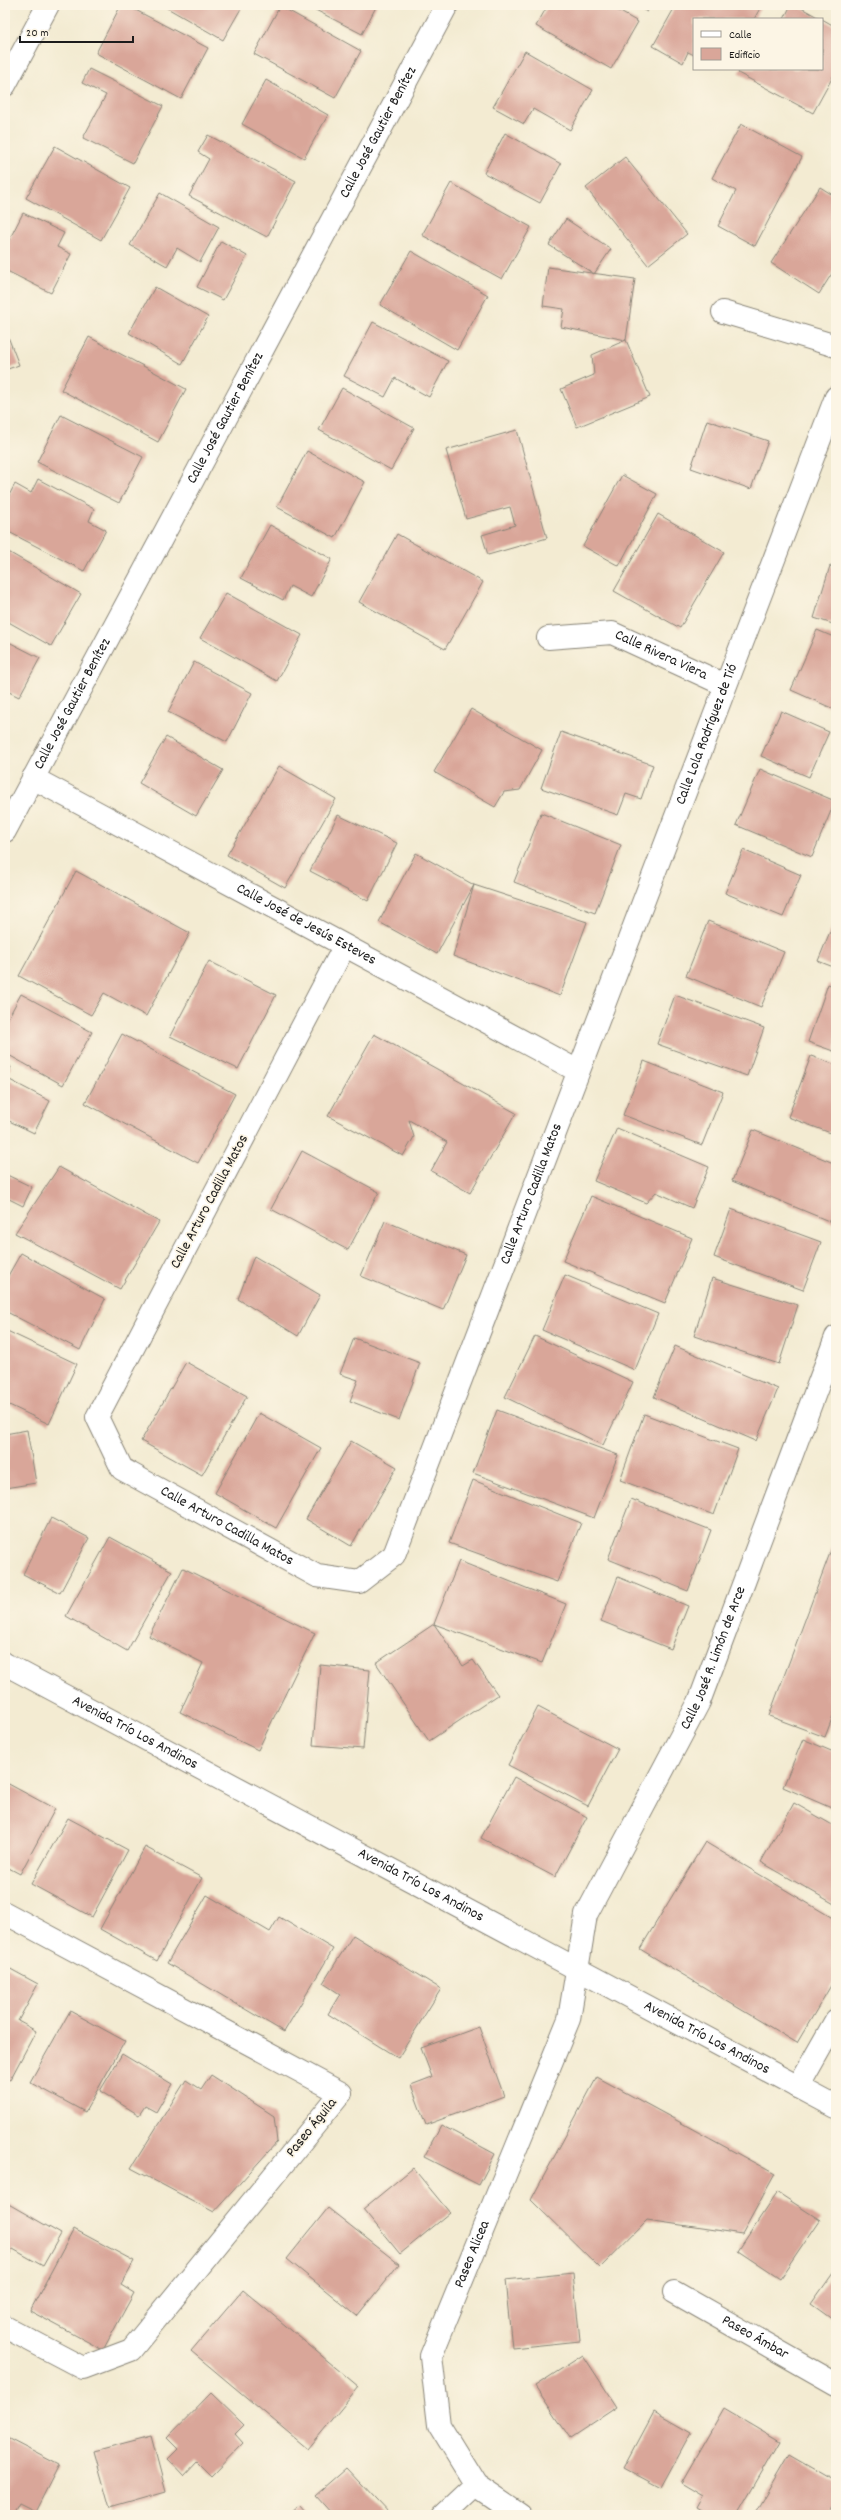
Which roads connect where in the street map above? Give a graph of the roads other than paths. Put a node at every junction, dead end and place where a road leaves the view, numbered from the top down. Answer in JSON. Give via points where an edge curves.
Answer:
{"nodes":[{"id":1,"x":48,"y":5,"type":"edge"},
{"id":2,"x":447,"y":5,"type":"edge"},
{"id":3,"x":5,"y":85,"type":"edge"},
{"id":4,"x":723,"y":312,"type":"dead end"},
{"id":5,"x":836,"y":346,"type":"edge"},
{"id":6,"x":836,"y":397,"type":"edge"},
{"id":7,"x":548,"y":638,"type":"dead end"},
{"id":8,"x":725,"y":685,"type":"junction"},
{"id":9,"x":33,"y":778,"type":"junction"},
{"id":10,"x":5,"y":831,"type":"edge"},
{"id":11,"x":344,"y":947,"type":"junction"},
{"id":12,"x":578,"y":1071,"type":"junction"},
{"id":13,"x":836,"y":1337,"type":"edge"},
{"id":14,"x":5,"y":1664,"type":"edge"},
{"id":15,"x":5,"y":1913,"type":"edge"},
{"id":16,"x":576,"y":1970,"type":"junction"},
{"id":17,"x":836,"y":2020,"type":"edge"},
{"id":18,"x":798,"y":2087,"type":"junction"},
{"id":19,"x":836,"y":2107,"type":"edge"},
{"id":20,"x":674,"y":2292,"type":"dead end"},
{"id":21,"x":5,"y":2327,"type":"edge"},
{"id":22,"x":836,"y":2384,"type":"edge"},
{"id":23,"x":476,"y":2485,"type":"junction"},
{"id":24,"x":444,"y":2515,"type":"edge"},
{"id":25,"x":520,"y":2515,"type":"edge"}],
"edges":[{"from":1,"to":3,"type":"street"},
{"from":2,"to":9,"type":"street","name":"Calle José Gautier Benítez"},
{"from":4,"to":5,"type":"street"},
{"from":6,"to":8,"type":"street","name":"Calle Lola Rodríguez de Tió"},
{"from":7,"to":8,"type":"street","name":"Calle Rivera Viera","via":[[612,633]]},
{"from":8,"to":12,"type":"street","name":"Calle Lola Rodríguez de Tió"},
{"from":9,"to":10,"type":"street","name":"Calle José Gautier Benítez"},
{"from":9,"to":11,"type":"street","name":"Calle José de Jesús Esteves"},
{"from":11,"to":12,"type":"street","name":"Calle José de Jesús Esteves"},
{"from":11,"to":12,"type":"street","name":"Calle Arturo Cadilla Matos","via":[[97,1417],[122,1469],[317,1576],[359,1582],[394,1555]]},
{"from":13,"to":16,"type":"street","name":"Calle José R. Limón de Arce","via":[[699,1702],[586,1915]]},
{"from":14,"to":16,"type":"street","name":"Avenida Trío Los Andinos"},
{"from":15,"to":21,"type":"street","name":"Paseo Águila","via":[[341,2093],[131,2350],[83,2368]]},
{"from":16,"to":18,"type":"street","name":"Avenida Trío Los Andinos"},
{"from":16,"to":23,"type":"street","name":"Paseo Alicea","via":[[569,2018],[431,2356],[439,2425]]},
{"from":17,"to":18,"type":"street"},
{"from":18,"to":19,"type":"street","name":"Avenida Trío Los Andinos"},
{"from":20,"to":22,"type":"street","name":"Paseo Ámbar"},
{"from":23,"to":24,"type":"street"},
{"from":23,"to":25,"type":"street","name":"Paseo Alicea"}]}
